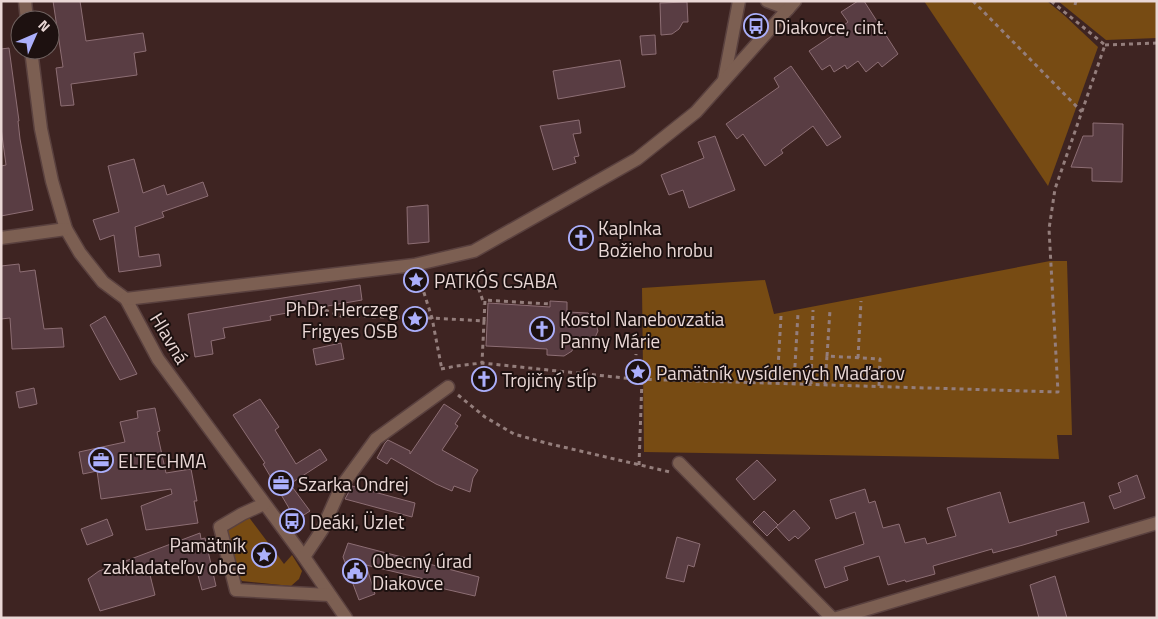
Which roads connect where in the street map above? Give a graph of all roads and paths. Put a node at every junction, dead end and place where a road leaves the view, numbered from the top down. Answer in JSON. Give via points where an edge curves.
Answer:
{"nodes":[{"id":1,"x":739,"y":1,"type":"edge"},
{"id":2,"x":767,"y":1,"type":"edge"},
{"id":3,"x":973,"y":1,"type":"edge"},
{"id":4,"x":1051,"y":1,"type":"edge"},
{"id":5,"x":792,"y":5,"type":"edge"},
{"id":6,"x":1157,"y":43,"type":"edge"},
{"id":7,"x":1105,"y":45,"type":"junction"},
{"id":8,"x":32,"y":60,"type":"edge"},
{"id":9,"x":724,"y":80,"type":"junction"},
{"id":10,"x":1082,"y":112,"type":"junction"},
{"id":11,"x":66,"y":229,"type":"junction"},
{"id":12,"x":1,"y":238,"type":"edge"},
{"id":13,"x":414,"y":264,"type":"junction"},
{"id":14,"x":476,"y":281,"type":"dead end"},
{"id":15,"x":126,"y":299,"type":"junction"},
{"id":16,"x":861,"y":301,"type":"dead end"},
{"id":17,"x":550,"y":304,"type":"dead end"},
{"id":18,"x":485,"y":308,"type":"junction"},
{"id":19,"x":325,"y":310,"type":"dead end"},
{"id":20,"x":813,"y":310,"type":"dead end"},
{"id":21,"x":830,"y":310,"type":"dead end"},
{"id":22,"x":798,"y":313,"type":"dead end"},
{"id":23,"x":781,"y":316,"type":"dead end"},
{"id":24,"x":432,"y":318,"type":"junction"},
{"id":25,"x":484,"y":322,"type":"junction"},
{"id":26,"x":636,"y":354,"type":"dead end"},
{"id":27,"x":827,"y":356,"type":"junction"},
{"id":28,"x":858,"y":358,"type":"junction"},
{"id":29,"x":482,"y":363,"type":"junction"},
{"id":30,"x":442,"y":369,"type":"junction"},
{"id":31,"x":634,"y":379,"type":"junction"},
{"id":32,"x":642,"y":379,"type":"junction"},
{"id":33,"x":782,"y":383,"type":"junction"},
{"id":34,"x":794,"y":384,"type":"junction"},
{"id":35,"x":811,"y":384,"type":"junction"},
{"id":36,"x":825,"y":384,"type":"junction"},
{"id":37,"x":879,"y":386,"type":"junction"},
{"id":38,"x":448,"y":387,"type":"junction"},
{"id":39,"x":679,"y":463,"type":"dead end"},
{"id":40,"x":639,"y":465,"type":"junction"},
{"id":41,"x":695,"y":478,"type":"junction"},
{"id":42,"x":264,"y":504,"type":"junction"},
{"id":43,"x":1157,"y":523,"type":"edge"},
{"id":44,"x":304,"y":557,"type":"junction"},
{"id":45,"x":329,"y":595,"type":"junction"},
{"id":46,"x":346,"y":618,"type":"edge"},
{"id":47,"x":832,"y":618,"type":"edge"},
{"id":48,"x":837,"y":618,"type":"edge"}],
"edges":[{"from":1,"to":9,"type":"street"},
{"from":2,"to":5,"type":"street"},
{"from":3,"to":10,"type":"path"},
{"from":4,"to":7,"type":"path"},
{"from":5,"to":9,"type":"street"},
{"from":6,"to":7,"type":"path"},
{"from":7,"to":10,"type":"path"},
{"from":8,"to":11,"type":"street","name":"Hlavná","via":[[41,129]]},
{"from":9,"to":13,"type":"street","via":[[696,112],[636,159],[474,251]]},
{"from":10,"to":37,"type":"path","via":[[1055,189],[1049,229],[1058,392]]},
{"from":11,"to":12,"type":"street"},
{"from":11,"to":15,"type":"street","name":"Hlavná","via":[[103,282]]},
{"from":13,"to":15,"type":"street"},
{"from":13,"to":24,"type":"path"},
{"from":14,"to":18,"type":"path"},
{"from":15,"to":42,"type":"street","name":"Hlavná","via":[[158,359]]},
{"from":16,"to":28,"type":"path"},
{"from":17,"to":18,"type":"path","via":[[485,300]]},
{"from":18,"to":25,"type":"path"},
{"from":19,"to":24,"type":"path","via":[[341,316]]},
{"from":20,"to":35,"type":"path"},
{"from":21,"to":27,"type":"path"},
{"from":22,"to":34,"type":"path"},
{"from":23,"to":33,"type":"path","via":[[778,368],[782,368]]},
{"from":24,"to":25,"type":"path"},
{"from":24,"to":30,"type":"path"},
{"from":25,"to":29,"type":"path"},
{"from":26,"to":31,"type":"path"},
{"from":27,"to":28,"type":"path"},
{"from":27,"to":36,"type":"path"},
{"from":28,"to":37,"type":"path","via":[[880,359]]},
{"from":29,"to":30,"type":"path"},
{"from":29,"to":31,"type":"path"},
{"from":30,"to":38,"type":"path"},
{"from":31,"to":32,"type":"path"},
{"from":32,"to":33,"type":"path"},
{"from":32,"to":40,"type":"path"},
{"from":33,"to":34,"type":"path"},
{"from":34,"to":35,"type":"path"},
{"from":35,"to":36,"type":"path"},
{"from":36,"to":37,"type":"path"},
{"from":38,"to":40,"type":"path","via":[[485,417],[514,434]]},
{"from":38,"to":44,"type":"street","via":[[376,439],[342,487],[322,530]]},
{"from":39,"to":41,"type":"street"},
{"from":40,"to":41,"type":"path"},
{"from":41,"to":47,"type":"street"},
{"from":42,"to":44,"type":"street","name":"Hlavná"},
{"from":42,"to":45,"type":"street","via":[[220,527],[236,590]]},
{"from":43,"to":48,"type":"street"},
{"from":44,"to":45,"type":"street","name":"Hlavná"},
{"from":45,"to":46,"type":"street","name":"Hlavná"}]}
